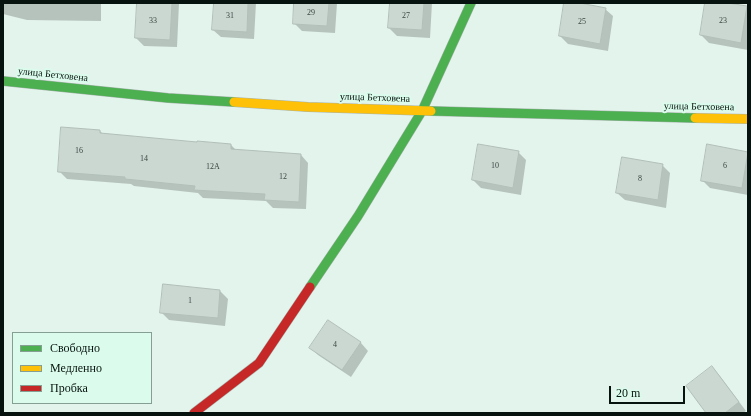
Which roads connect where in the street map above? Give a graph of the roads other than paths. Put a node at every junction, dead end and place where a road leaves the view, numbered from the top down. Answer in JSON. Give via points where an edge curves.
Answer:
{"nodes":[{"id":1,"x":472,"y":3,"type":"edge"},
{"id":2,"x":3,"y":81,"type":"edge"},
{"id":3,"x":422,"y":111,"type":"junction"},
{"id":4,"x":748,"y":119,"type":"edge"},
{"id":5,"x":194,"y":413,"type":"edge"}],
"edges":[{"from":1,"to":3,"type":"street"},
{"from":2,"to":3,"type":"street","name":"улица Бетховена","via":[[168,98]]},
{"from":3,"to":4,"type":"street","name":"улица Бетховена"},
{"from":3,"to":5,"type":"street","via":[[358,216],[259,363]]}]}
